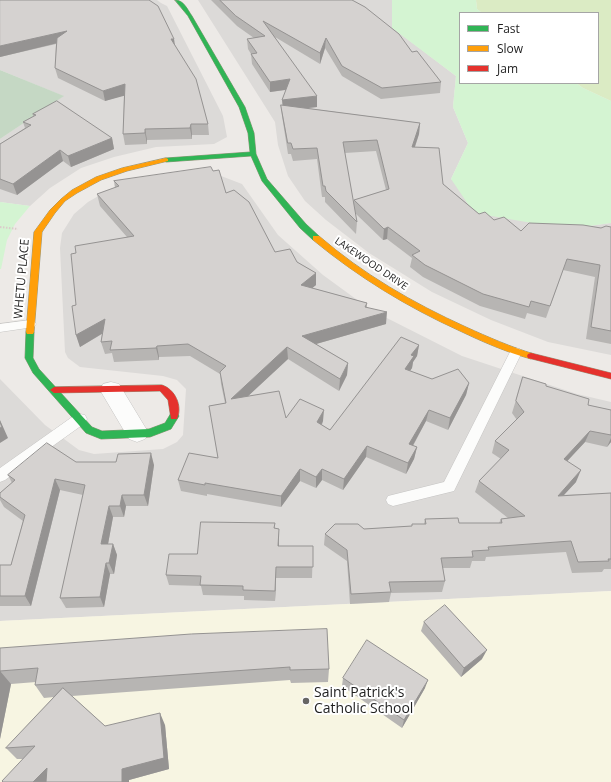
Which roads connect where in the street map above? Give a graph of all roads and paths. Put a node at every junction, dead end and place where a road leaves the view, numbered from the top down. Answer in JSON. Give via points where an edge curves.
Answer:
{"nodes":[{"id":1,"x":177,"y":0,"type":"edge"},
{"id":2,"x":253,"y":154,"type":"junction"},
{"id":3,"x":30,"y":324,"type":"junction"},
{"id":4,"x":0,"y":328,"type":"edge"},
{"id":5,"x":516,"y":352,"type":"junction"},
{"id":6,"x":611,"y":376,"type":"edge"},
{"id":7,"x":54,"y":390,"type":"junction"},
{"id":8,"x":111,"y":390,"type":"junction"},
{"id":9,"x":80,"y":419,"type":"junction"},
{"id":10,"x":137,"y":433,"type":"junction"},
{"id":11,"x":0,"y":476,"type":"edge"},
{"id":12,"x":393,"y":500,"type":"dead end"}],
"edges":[{"from":1,"to":2,"type":"street","name":"LAKEWOOD DRIVE","via":[[190,16],[242,107],[251,133]]},
{"from":2,"to":3,"type":"street","name":"WHETU PLACE","via":[[168,160],[129,167],[84,185],[62,201],[38,232]]},
{"from":2,"to":5,"type":"street","name":"LAKEWOOD DRIVE","via":[[264,180],[303,226],[332,252],[409,302]]},
{"from":3,"to":4,"type":"lane"},
{"from":3,"to":7,"type":"street","name":"WHETU PLACE","via":[[29,358],[36,371]]},
{"from":5,"to":6,"type":"street","name":"LAKEWOOD DRIVE"},
{"from":5,"to":12,"type":"lane","via":[[449,487]]},
{"from":7,"to":8,"type":"street","name":"WHETU PLACE"},
{"from":7,"to":9,"type":"street","name":"WHETU PLACE"},
{"from":8,"to":10,"type":"street"},
{"from":8,"to":10,"type":"street","name":"WHETU PLACE","via":[[162,388],[172,396],[175,406],[174,417],[168,426],[150,433]]},
{"from":9,"to":10,"type":"street","name":"WHETU PLACE","via":[[89,430],[101,435]]},
{"from":9,"to":11,"type":"lane"}]}
